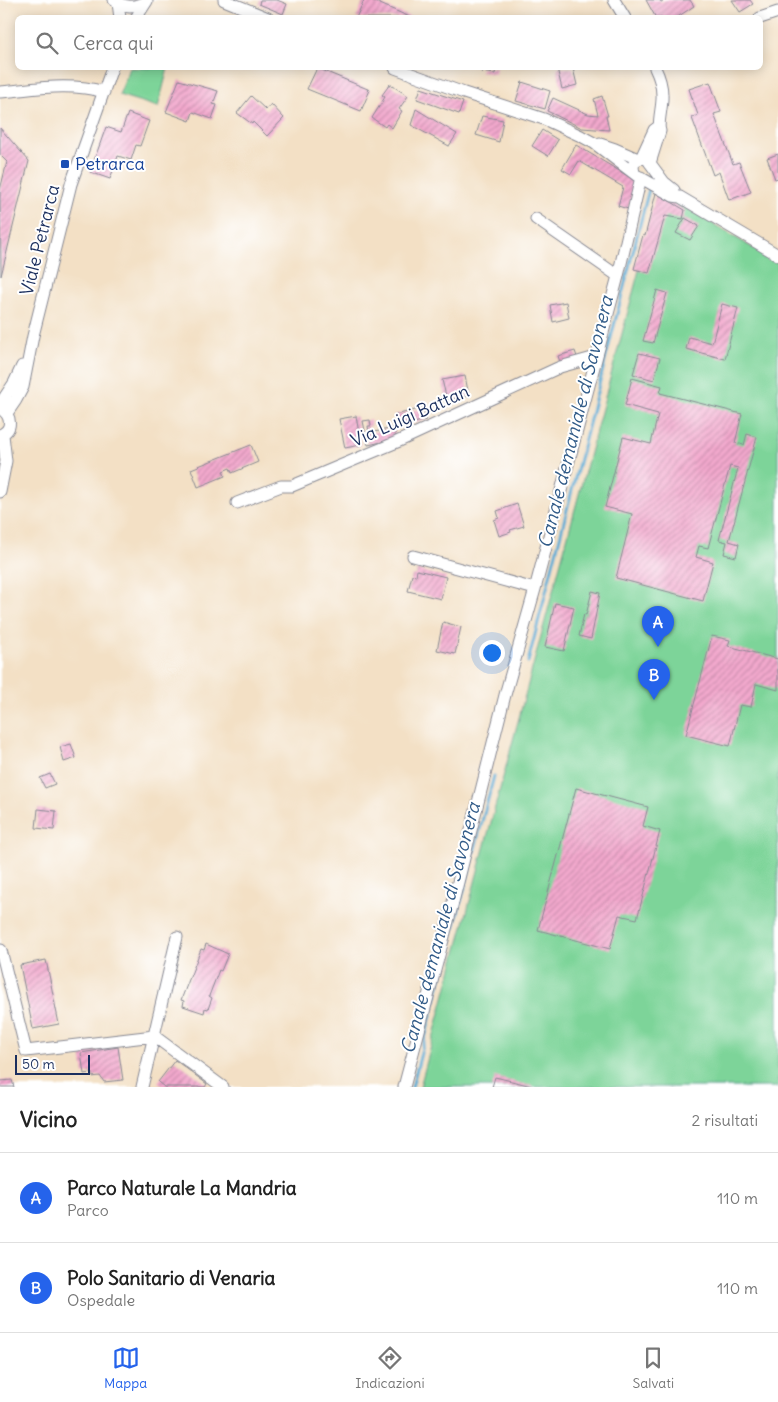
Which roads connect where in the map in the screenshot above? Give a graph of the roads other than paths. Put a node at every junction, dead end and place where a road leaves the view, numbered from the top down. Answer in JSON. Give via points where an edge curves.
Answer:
{"nodes":[{"id":1,"x":224,"y":0,"type":"edge"},
{"id":2,"x":614,"y":0,"type":"edge"},
{"id":3,"x":148,"y":1,"type":"edge"},
{"id":4,"x":116,"y":2,"type":"edge"},
{"id":5,"x":778,"y":12,"type":"edge"},
{"id":6,"x":119,"y":15,"type":"edge"},
{"id":7,"x":138,"y":15,"type":"edge"},
{"id":8,"x":261,"y":15,"type":"edge"},
{"id":9,"x":623,"y":15,"type":"edge"},
{"id":10,"x":763,"y":17,"type":"edge"},
{"id":11,"x":111,"y":70,"type":"edge"},
{"id":12,"x":401,"y":70,"type":"edge"},
{"id":13,"x":656,"y":70,"type":"edge"},
{"id":14,"x":0,"y":92,"type":"edge"},
{"id":15,"x":104,"y":92,"type":"junction"},
{"id":16,"x":594,"y":142,"type":"junction"},
{"id":17,"x":645,"y":162,"type":"junction"},
{"id":18,"x":638,"y":175,"type":"junction"},
{"id":19,"x":680,"y":197,"type":"junction"},
{"id":20,"x":536,"y":219,"type":"dead end"},
{"id":21,"x":778,"y":255,"type":"edge"},
{"id":22,"x":617,"y":279,"type":"junction"},
{"id":23,"x":596,"y":357,"type":"junction"},
{"id":24,"x":2,"y":408,"type":"edge"},
{"id":25,"x":1,"y":435,"type":"edge"},
{"id":26,"x":0,"y":492,"type":"edge"},
{"id":27,"x":238,"y":503,"type":"dead end"},
{"id":28,"x":412,"y":556,"type":"dead end"},
{"id":29,"x":535,"y":589,"type":"junction"},
{"id":30,"x":527,"y":618,"type":"junction"},
{"id":31,"x":485,"y":773,"type":"junction"},
{"id":32,"x":177,"y":937,"type":"dead end"},
{"id":33,"x":1,"y":950,"type":"dead end"},
{"id":34,"x":154,"y":1036,"type":"junction"},
{"id":35,"x":142,"y":1087,"type":"edge"},
{"id":36,"x":223,"y":1087,"type":"edge"},
{"id":37,"x":404,"y":1087,"type":"edge"}],
"edges":[{"from":1,"to":8,"type":"street"},
{"from":2,"to":9,"type":"street"},
{"from":3,"to":4,"type":"street","via":[[128,7]]},
{"from":3,"to":7,"type":"street"},
{"from":4,"to":6,"type":"street"},
{"from":5,"to":10,"type":"street"},
{"from":11,"to":15,"type":"street","name":"Viale Petrarca"},
{"from":12,"to":16,"type":"street","via":[[544,119]]},
{"from":13,"to":17,"type":"street","via":[[662,110]]},
{"from":14,"to":15,"type":"street","via":[[71,86]]},
{"from":15,"to":24,"type":"street","name":"Viale Petrarca","via":[[71,184],[33,336]]},
{"from":16,"to":17,"type":"street"},
{"from":16,"to":18,"type":"street"},
{"from":17,"to":18,"type":"street","via":[[634,163]]},
{"from":17,"to":18,"type":"street","via":[[650,173],[645,177]]},
{"from":17,"to":19,"type":"street"},
{"from":18,"to":19,"type":"street"},
{"from":18,"to":22,"type":"street"},
{"from":19,"to":21,"type":"street"},
{"from":20,"to":22,"type":"street"},
{"from":22,"to":23,"type":"street"},
{"from":23,"to":27,"type":"street","name":"Via Luigi Battan","via":[[560,368],[292,486],[281,486]]},
{"from":23,"to":29,"type":"street"},
{"from":24,"to":25,"type":"street","via":[[10,420]]},
{"from":25,"to":26,"type":"street","via":[[6,461]]},
{"from":28,"to":29,"type":"street"},
{"from":29,"to":30,"type":"street"},
{"from":30,"to":31,"type":"street"},
{"from":30,"to":31,"type":"street","via":[[508,710]]},
{"from":31,"to":37,"type":"street"},
{"from":32,"to":34,"type":"street"},
{"from":33,"to":34,"type":"street","via":[[26,1051]]},
{"from":34,"to":35,"type":"street"},
{"from":34,"to":36,"type":"street"}]}
